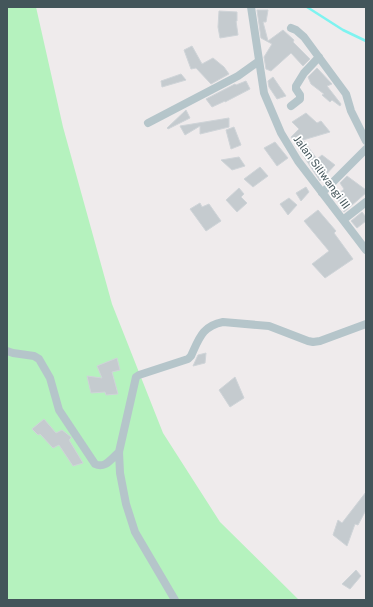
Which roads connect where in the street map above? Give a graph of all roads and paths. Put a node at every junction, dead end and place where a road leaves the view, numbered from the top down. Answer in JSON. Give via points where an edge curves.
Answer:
{"nodes":[{"id":1,"x":251,"y":7,"type":"edge"},
{"id":2,"x":292,"y":28,"type":"dead end"},
{"id":3,"x":319,"y":57,"type":"junction"},
{"id":4,"x":259,"y":61,"type":"junction"},
{"id":5,"x":291,"y":106,"type":"dead end"},
{"id":6,"x":148,"y":123,"type":"dead end"},
{"id":7,"x":366,"y":141,"type":"edge"},
{"id":8,"x":366,"y":149,"type":"edge"},
{"id":9,"x":322,"y":193,"type":"junction"},
{"id":10,"x":366,"y":202,"type":"edge"},
{"id":11,"x":343,"y":220,"type":"junction"},
{"id":12,"x":366,"y":250,"type":"edge"},
{"id":13,"x":366,"y":324,"type":"edge"},
{"id":14,"x":7,"y":351,"type":"edge"},
{"id":15,"x":119,"y":452,"type":"junction"},
{"id":16,"x":175,"y":600,"type":"edge"}],
"edges":[{"from":1,"to":4,"type":"street","name":"Jalan Siliwangi III"},
{"from":2,"to":3,"type":"street"},
{"from":3,"to":5,"type":"street","via":[[296,86],[300,96]]},
{"from":3,"to":7,"type":"street","via":[[346,94]]},
{"from":4,"to":6,"type":"street","via":[[238,76]]},
{"from":4,"to":9,"type":"street","name":"Jalan Siliwangi III","via":[[264,92],[281,133]]},
{"from":8,"to":9,"type":"street"},
{"from":9,"to":11,"type":"street","name":"Jalan Siliwangi III"},
{"from":10,"to":11,"type":"street"},
{"from":11,"to":12,"type":"street","name":"Jalan Siliwangi III"},
{"from":13,"to":15,"type":"street","via":[[312,342],[269,326],[216,323],[204,331],[188,360],[136,377]]},
{"from":14,"to":15,"type":"street","via":[[39,359],[47,372],[59,410],[94,464],[105,465]]},
{"from":15,"to":16,"type":"street","via":[[126,504],[135,532]]}]}
